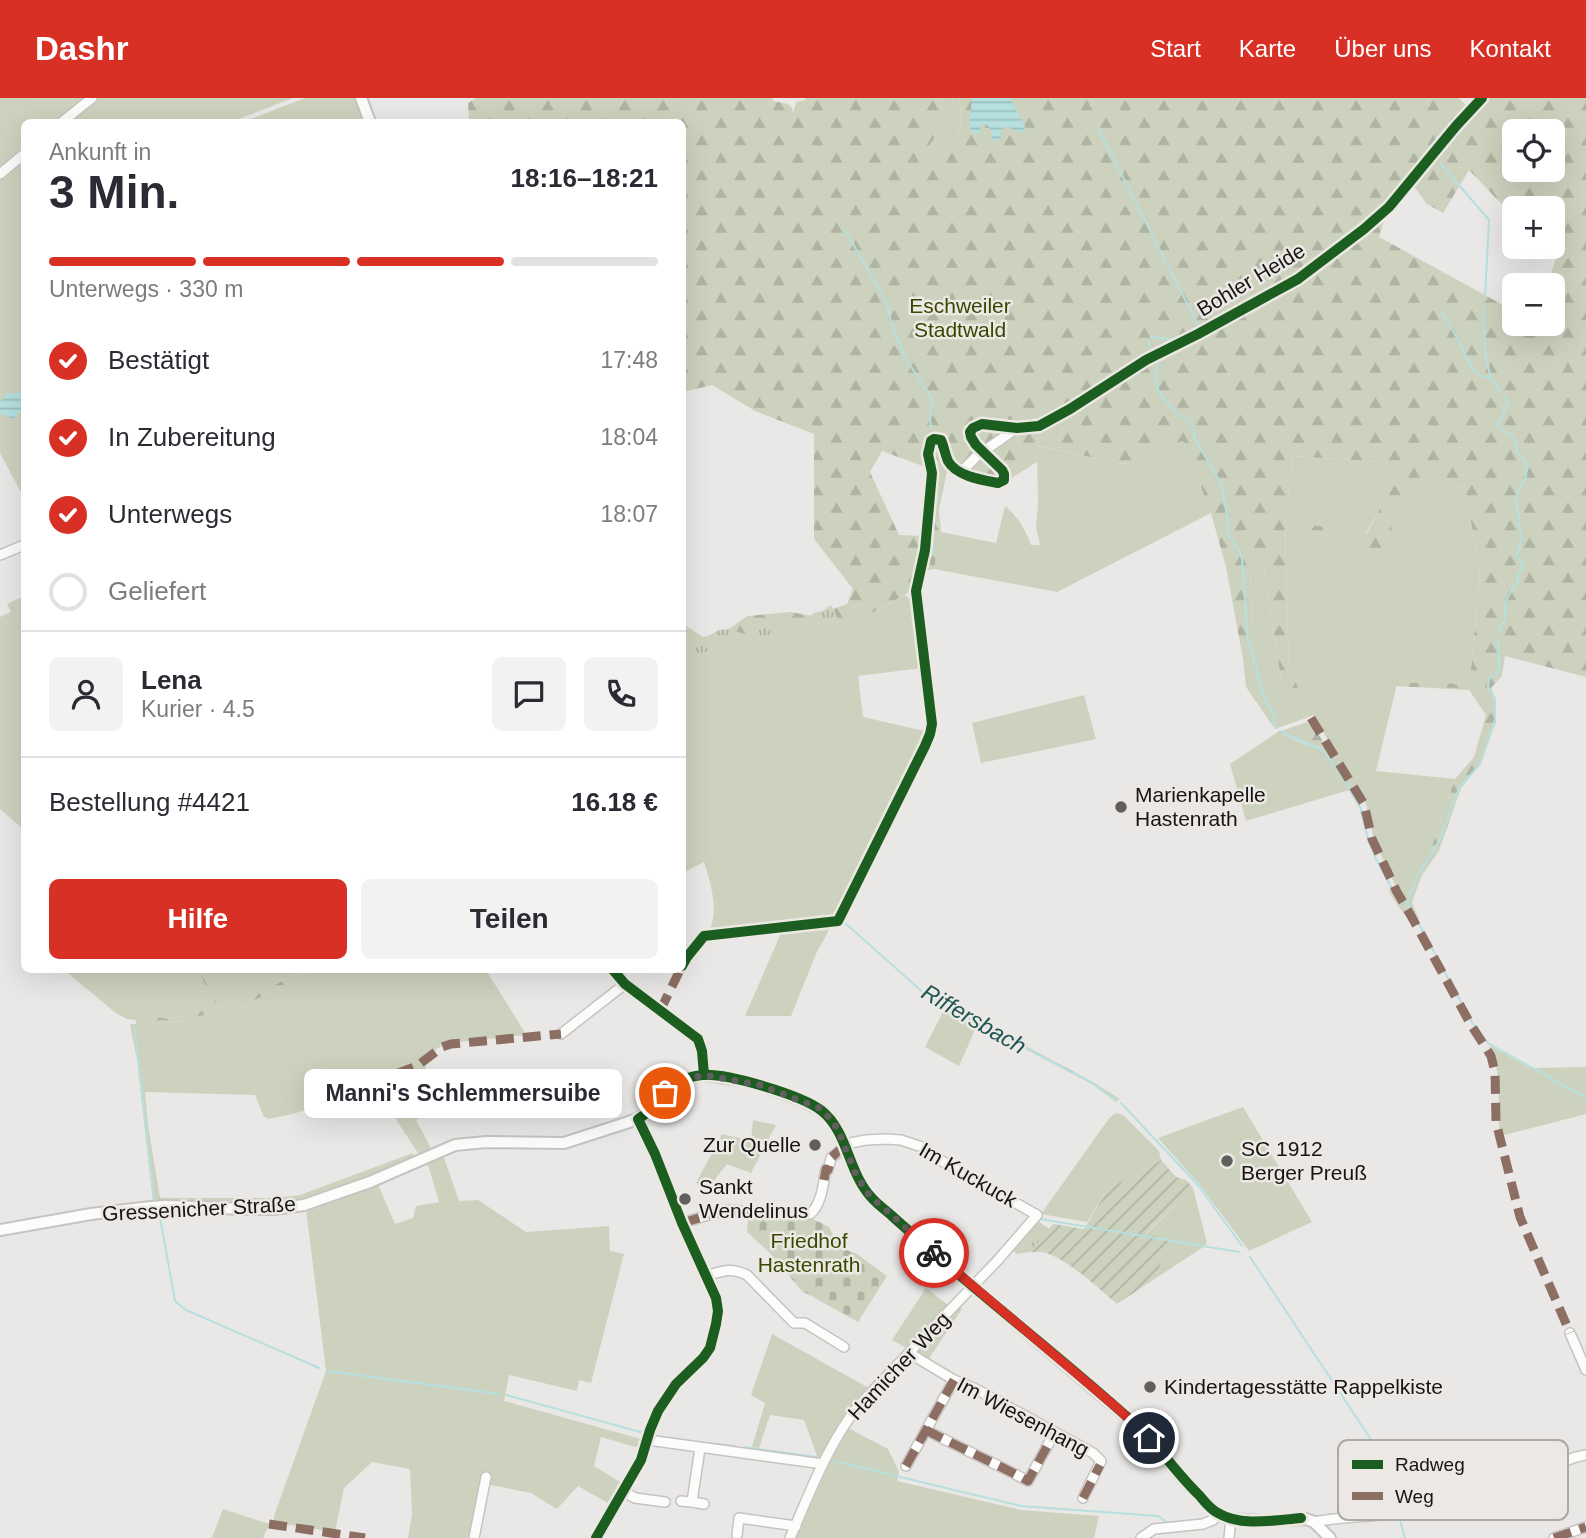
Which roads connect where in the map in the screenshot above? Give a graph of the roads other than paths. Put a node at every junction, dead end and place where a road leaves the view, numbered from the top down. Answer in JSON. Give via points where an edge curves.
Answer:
{"nodes":[{"id":1,"x":92,"y":98,"type":"edge"},
{"id":2,"x":362,"y":98,"type":"edge"},
{"id":3,"x":1482,"y":98,"type":"edge"},
{"id":4,"x":66,"y":119,"type":"edge"},
{"id":5,"x":369,"y":119,"type":"edge"},
{"id":6,"x":21,"y":156,"type":"edge"},
{"id":7,"x":0,"y":174,"type":"edge"},
{"id":8,"x":1017,"y":428,"type":"junction"},
{"id":9,"x":944,"y":449,"type":"dead end"},
{"id":10,"x":983,"y":452,"type":"junction"},
{"id":11,"x":961,"y":472,"type":"junction"},
{"id":12,"x":21,"y":546,"type":"edge"},
{"id":13,"x":0,"y":555,"type":"edge"},
{"id":14,"x":615,"y":973,"type":"edge"},
{"id":15,"x":625,"y":984,"type":"junction"},
{"id":16,"x":561,"y":1034,"type":"dead end"},
{"id":17,"x":704,"y":1075,"type":"junction"},
{"id":18,"x":638,"y":1119,"type":"junction"},
{"id":19,"x":844,"y":1146,"type":"junction"},
{"id":20,"x":682,"y":1223,"type":"junction"},
{"id":21,"x":0,"y":1230,"type":"edge"},
{"id":22,"x":706,"y":1276,"type":"junction"},
{"id":23,"x":973,"y":1287,"type":"junction"},
{"id":24,"x":1570,"y":1333,"type":"dead end"},
{"id":25,"x":844,"y":1347,"type":"dead end"},
{"id":26,"x":909,"y":1353,"type":"junction"},
{"id":27,"x":1586,"y":1370,"type":"edge"},
{"id":28,"x":954,"y":1380,"type":"junction"},
{"id":29,"x":926,"y":1430,"type":"junction"},
{"id":30,"x":1055,"y":1432,"type":"junction"},
{"id":31,"x":648,"y":1440,"type":"junction"},
{"id":32,"x":700,"y":1448,"type":"junction"},
{"id":33,"x":1586,"y":1455,"type":"edge"},
{"id":34,"x":1568,"y":1461,"type":"edge"},
{"id":35,"x":823,"y":1464,"type":"junction"},
{"id":36,"x":906,"y":1466,"type":"dead end"},
{"id":37,"x":486,"y":1477,"type":"dead end"},
{"id":38,"x":623,"y":1492,"type":"junction"},
{"id":39,"x":1083,"y":1498,"type":"dead end"},
{"id":40,"x":681,"y":1501,"type":"dead end"},
{"id":41,"x":665,"y":1502,"type":"dead end"},
{"id":42,"x":692,"y":1502,"type":"junction"},
{"id":43,"x":704,"y":1504,"type":"dead end"},
{"id":44,"x":1219,"y":1514,"type":"junction"},
{"id":45,"x":1338,"y":1518,"type":"edge"},
{"id":46,"x":1231,"y":1519,"type":"junction"},
{"id":47,"x":1314,"y":1522,"type":"junction"},
{"id":48,"x":796,"y":1526,"type":"junction"},
{"id":49,"x":1586,"y":1527,"type":"edge"},
{"id":50,"x":737,"y":1535,"type":"dead end"},
{"id":51,"x":474,"y":1538,"type":"edge"},
{"id":52,"x":596,"y":1538,"type":"edge"},
{"id":53,"x":790,"y":1538,"type":"edge"},
{"id":54,"x":1141,"y":1538,"type":"edge"},
{"id":55,"x":1229,"y":1538,"type":"edge"},
{"id":56,"x":1329,"y":1538,"type":"edge"},
{"id":57,"x":1554,"y":1538,"type":"edge"}],
"edges":[{"from":1,"to":4,"type":"street"},
{"from":2,"to":5,"type":"main road"},
{"from":3,"to":8,"type":"street","name":"Bohler Heide","via":[[1389,207],[1297,279],[1146,360],[1039,426]]},
{"from":6,"to":7,"type":"street"},
{"from":8,"to":10,"type":"street"},
{"from":8,"to":10,"type":"street","via":[[977,425],[971,437]]},
{"from":9,"to":11,"type":"street","via":[[949,464]]},
{"from":10,"to":11,"type":"street"},
{"from":10,"to":11,"type":"street","via":[[1002,470],[1004,480],[998,484]]},
{"from":12,"to":13,"type":"street"},
{"from":14,"to":15,"type":"main road"},
{"from":15,"to":16,"type":"street"},
{"from":15,"to":17,"type":"main road","via":[[693,1033],[702,1051]]},
{"from":17,"to":18,"type":"main road","name":"Gressenicher Straße","via":[[679,1081]]},
{"from":17,"to":19,"type":"main road","via":[[760,1085],[819,1108],[831,1119]]},
{"from":18,"to":20,"type":"street"},
{"from":18,"to":21,"type":"main road","name":"Gressenicher Straße","via":[[564,1143],[455,1145],[304,1205],[274,1209],[151,1207]]},
{"from":19,"to":20,"type":"street","via":[[825,1169],[818,1204],[810,1214],[733,1210]]},
{"from":19,"to":23,"type":"main road","via":[[870,1196]]},
{"from":19,"to":23,"type":"street","name":"Im Kuckuck","via":[[886,1139],[925,1148],[1037,1215]]},
{"from":20,"to":22,"type":"street"},
{"from":22,"to":25,"type":"street","via":[[725,1270],[747,1275],[794,1322],[805,1323]]},
{"from":22,"to":31,"type":"street","via":[[718,1311],[710,1348],[676,1384],[658,1411]]},
{"from":23,"to":26,"type":"street","name":"Hamicher Weg"},
{"from":23,"to":44,"type":"main road","via":[[1143,1431]]},
{"from":24,"to":27,"type":"street"},
{"from":26,"to":28,"type":"street","name":"Im Wiesenhang"},
{"from":26,"to":35,"type":"street","name":"Hamicher Weg","via":[[845,1423]]},
{"from":28,"to":29,"type":"street"},
{"from":28,"to":30,"type":"street","name":"Im Wiesenhang"},
{"from":29,"to":30,"type":"street","via":[[1028,1481]]},
{"from":29,"to":36,"type":"street"},
{"from":30,"to":39,"type":"street","name":"Im Wiesenhang","via":[[1101,1461]]},
{"from":31,"to":32,"type":"street"},
{"from":31,"to":38,"type":"street"},
{"from":32,"to":35,"type":"street"},
{"from":32,"to":42,"type":"street"},
{"from":33,"to":34,"type":"street"},
{"from":35,"to":48,"type":"street","name":"Hamicher Weg"},
{"from":37,"to":51,"type":"street"},
{"from":38,"to":41,"type":"street"},
{"from":38,"to":52,"type":"street"},
{"from":40,"to":42,"type":"street"},
{"from":42,"to":43,"type":"street"},
{"from":44,"to":46,"type":"main road"},
{"from":44,"to":54,"type":"street","via":[[1203,1524],[1154,1529]]},
{"from":45,"to":47,"type":"street"},
{"from":46,"to":47,"type":"main road","via":[[1301,1518]]},
{"from":46,"to":55,"type":"street"},
{"from":47,"to":56,"type":"main road"},
{"from":48,"to":50,"type":"street","via":[[740,1514]]},
{"from":48,"to":53,"type":"street","name":"Hamicher Weg"},
{"from":49,"to":57,"type":"street"}]}
